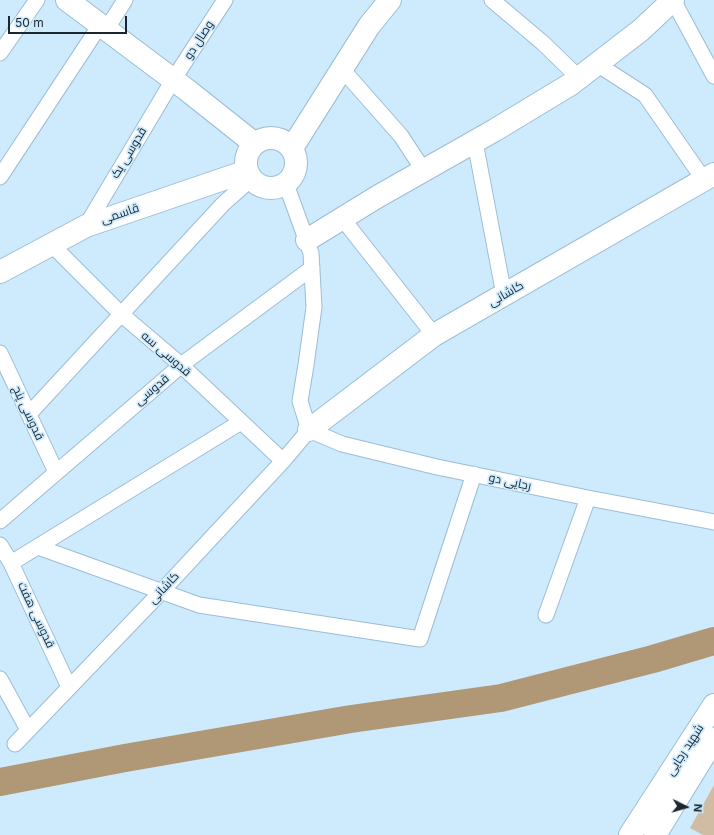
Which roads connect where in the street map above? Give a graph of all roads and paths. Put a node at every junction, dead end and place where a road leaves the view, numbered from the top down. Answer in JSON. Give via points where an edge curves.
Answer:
{"nodes":[{"id":1,"x":37,"y":0,"type":"edge"},
{"id":2,"x":67,"y":0,"type":"edge"},
{"id":3,"x":125,"y":0,"type":"edge"},
{"id":4,"x":225,"y":0,"type":"edge"},
{"id":5,"x":492,"y":0,"type":"edge"},
{"id":6,"x":673,"y":0,"type":"edge"},
{"id":7,"x":380,"y":5,"type":"edge"},
{"id":8,"x":103,"y":27,"type":"junction"},
{"id":9,"x":0,"y":53,"type":"edge"},
{"id":10,"x":598,"y":64,"type":"junction"},
{"id":11,"x":342,"y":69,"type":"junction"},
{"id":12,"x":714,"y":76,"type":"edge"},
{"id":13,"x":579,"y":78,"type":"junction"},
{"id":14,"x":173,"y":80,"type":"junction"},
{"id":15,"x":475,"y":142,"type":"junction"},
{"id":16,"x":255,"y":144,"type":"junction"},
{"id":17,"x":292,"y":148,"type":"junction"},
{"id":18,"x":424,"y":171,"type":"junction"},
{"id":19,"x":249,"y":175,"type":"junction"},
{"id":20,"x":0,"y":177,"type":"edge"},
{"id":21,"x":711,"y":180,"type":"edge"},
{"id":22,"x":286,"y":184,"type":"junction"},
{"id":23,"x":342,"y":218,"type":"junction"},
{"id":24,"x":86,"y":226,"type":"junction"},
{"id":25,"x":306,"y":240,"type":"junction"},
{"id":26,"x":51,"y":244,"type":"junction"},
{"id":27,"x":312,"y":268,"type":"junction"},
{"id":28,"x":0,"y":272,"type":"edge"},
{"id":29,"x":504,"y":295,"type":"junction"},
{"id":30,"x":121,"y":314,"type":"junction"},
{"id":31,"x":434,"y":336,"type":"junction"},
{"id":32,"x":0,"y":353,"type":"edge"},
{"id":33,"x":181,"y":365,"type":"junction"},
{"id":34,"x":29,"y":414,"type":"junction"},
{"id":35,"x":241,"y":422,"type":"junction"},
{"id":36,"x":309,"y":430,"type":"junction"},
{"id":37,"x":284,"y":461,"type":"junction"},
{"id":38,"x":56,"y":472,"type":"junction"},
{"id":39,"x":474,"y":474,"type":"junction"},
{"id":40,"x":588,"y":498,"type":"junction"},
{"id":41,"x":0,"y":521,"type":"edge"},
{"id":42,"x":714,"y":522,"type":"edge"},
{"id":43,"x":0,"y":545,"type":"edge"},
{"id":44,"x":38,"y":546,"type":"junction"},
{"id":45,"x":11,"y":563,"type":"junction"},
{"id":46,"x":162,"y":591,"type":"junction"},
{"id":47,"x":546,"y":615,"type":"dead end"},
{"id":48,"x":0,"y":679,"type":"edge"},
{"id":49,"x":69,"y":687,"type":"junction"},
{"id":50,"x":714,"y":705,"type":"edge"},
{"id":51,"x":28,"y":730,"type":"junction"},
{"id":52,"x":714,"y":739,"type":"edge"},
{"id":53,"x":15,"y":744,"type":"dead end"},
{"id":54,"x":630,"y":835,"type":"edge"},
{"id":55,"x":655,"y":835,"type":"edge"}],
"edges":[{"from":1,"to":9,"type":"street"},
{"from":2,"to":8,"type":"street"},
{"from":3,"to":8,"type":"street"},
{"from":4,"to":14,"type":"street","name":"وصال دو"},
{"from":5,"to":13,"type":"street","via":[[543,43]]},
{"from":6,"to":10,"type":"street","via":[[641,30]]},
{"from":6,"to":12,"type":"street"},
{"from":7,"to":11,"type":"street"},
{"from":8,"to":14,"type":"street"},
{"from":8,"to":20,"type":"street"},
{"from":10,"to":13,"type":"street"},
{"from":10,"to":21,"type":"street","via":[[645,95]]},
{"from":11,"to":17,"type":"street"},
{"from":11,"to":18,"type":"street","via":[[401,136]]},
{"from":13,"to":15,"type":"street"},
{"from":14,"to":16,"type":"street"},
{"from":14,"to":24,"type":"street","name":"قدوسی یک"},
{"from":15,"to":18,"type":"street"},
{"from":15,"to":29,"type":"street"},
{"from":16,"to":17,"type":"street","via":[[262,139],[270,138],[282,140]]},
{"from":16,"to":19,"type":"street","via":[[247,156]]},
{"from":17,"to":22,"type":"street","via":[[296,156],[296,171]]},
{"from":18,"to":23,"type":"street"},
{"from":19,"to":22,"type":"street","via":[[264,188],[279,188]]},
{"from":19,"to":24,"type":"street","name":"قاسمی"},
{"from":19,"to":30,"type":"street"},
{"from":21,"to":29,"type":"street","name":"کاشانی"},
{"from":21,"to":36,"type":"street","name":"کاشانی"},
{"from":22,"to":25,"type":"street"},
{"from":23,"to":25,"type":"street"},
{"from":23,"to":31,"type":"street"},
{"from":24,"to":26,"type":"street","name":"قاسمی"},
{"from":25,"to":27,"type":"street","via":[[312,253]]},
{"from":26,"to":28,"type":"street","name":"قاسمی"},
{"from":26,"to":30,"type":"street","name":"قدوسی سه"},
{"from":27,"to":33,"type":"street","name":"قدوسی"},
{"from":27,"to":36,"type":"street","via":[[314,307],[300,402]]},
{"from":29,"to":31,"type":"street","name":"کاشانی"},
{"from":30,"to":33,"type":"street","name":"قدوسی سه"},
{"from":30,"to":34,"type":"street"},
{"from":31,"to":36,"type":"street","name":"کاشانی"},
{"from":32,"to":34,"type":"street","name":"قدوسی پنج"},
{"from":33,"to":35,"type":"street","name":"قدوسی سه"},
{"from":33,"to":38,"type":"street","name":"قدوسی"},
{"from":34,"to":38,"type":"street","name":"قدوسی پنج"},
{"from":35,"to":37,"type":"street","name":"قدوسی سه"},
{"from":35,"to":44,"type":"street"},
{"from":36,"to":37,"type":"street","name":"کاشانی"},
{"from":36,"to":39,"type":"street","name":"رجایی دو","via":[[342,444]]},
{"from":37,"to":46,"type":"street","name":"کاشانی"},
{"from":38,"to":41,"type":"street","name":"قدوسی"},
{"from":39,"to":40,"type":"street","name":"رجایی دو"},
{"from":39,"to":46,"type":"street","via":[[420,640],[199,605]]},
{"from":40,"to":42,"type":"street","name":"رجایی دو"},
{"from":40,"to":47,"type":"street"},
{"from":43,"to":45,"type":"street","name":"قدوسی هفت"},
{"from":44,"to":45,"type":"street"},
{"from":44,"to":46,"type":"street"},
{"from":45,"to":49,"type":"street","name":"قدوسی هفت"},
{"from":46,"to":49,"type":"street","name":"کاشانی"},
{"from":48,"to":51,"type":"street"},
{"from":49,"to":51,"type":"street","name":"کاشانی"},
{"from":50,"to":54,"type":"street","name":"شهید رجایی"},
{"from":51,"to":53,"type":"street","name":"کاشانی"},
{"from":52,"to":55,"type":"street","name":"شهید رجایی"}]}
